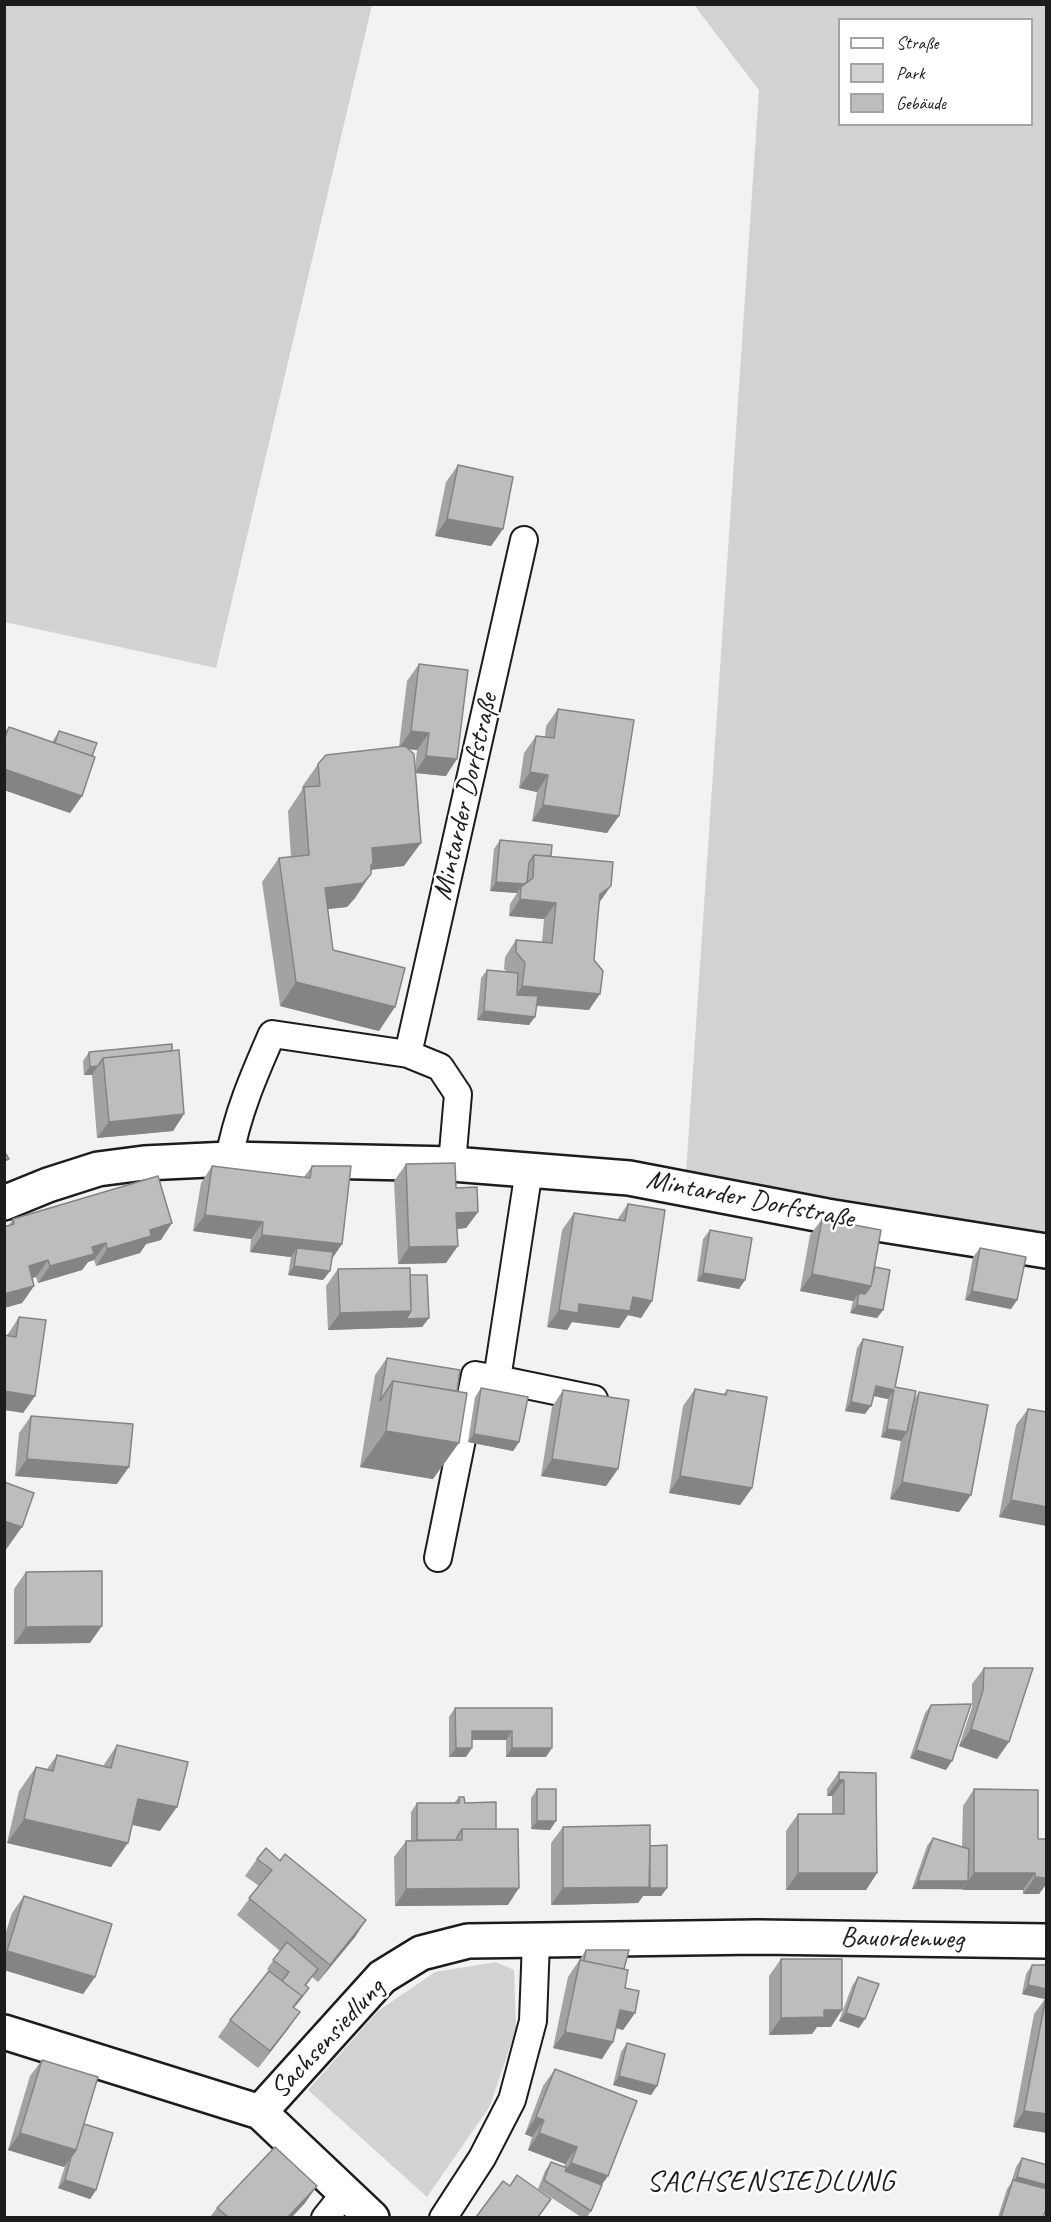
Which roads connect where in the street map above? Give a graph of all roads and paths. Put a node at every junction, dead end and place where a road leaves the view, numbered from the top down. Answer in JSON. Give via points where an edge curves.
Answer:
{"nodes":[{"id":1,"x":524,"y":540,"type":"dead end"},
{"id":2,"x":408,"y":1054,"type":"junction"},
{"id":3,"x":229,"y":1159,"type":"junction"},
{"id":4,"x":452,"y":1164,"type":"junction"},
{"id":5,"x":529,"y":1170,"type":"junction"},
{"id":6,"x":4,"y":1203,"type":"edge"},
{"id":7,"x":1047,"y":1251,"type":"edge"},
{"id":8,"x":497,"y":1379,"type":"junction"},
{"id":9,"x":601,"y":1400,"type":"edge"},
{"id":10,"x":438,"y":1558,"type":"dead end"},
{"id":11,"x":758,"y":1937,"type":"joint"},
{"id":12,"x":536,"y":1941,"type":"junction"},
{"id":13,"x":1047,"y":1941,"type":"edge"},
{"id":14,"x":4,"y":2032,"type":"edge"},
{"id":15,"x":261,"y":2112,"type":"junction"},
{"id":16,"x":345,"y":2193,"type":"junction"},
{"id":17,"x":324,"y":2217,"type":"edge"},
{"id":18,"x":372,"y":2217,"type":"edge"},
{"id":19,"x":443,"y":2217,"type":"edge"}],
"edges":[{"from":1,"to":2,"type":"lane","name":"Mintarder Dorfstraße"},
{"from":2,"to":3,"type":"lane","via":[[272,1034],[238,1118]]},
{"from":2,"to":4,"type":"lane","via":[[440,1067],[458,1094]]},
{"from":3,"to":4,"type":"street","name":"Mintarder Dorfstraße"},
{"from":3,"to":6,"type":"street","name":"Mintarder Dorfstraße","via":[[98,1169]]},
{"from":4,"to":5,"type":"street","name":"Mintarder Dorfstraße"},
{"from":5,"to":7,"type":"street","name":"Mintarder Dorfstraße","via":[[629,1178],[827,1216]]},
{"from":5,"to":8,"type":"lane"},
{"from":8,"to":9,"type":"lane"},
{"from":8,"to":10,"type":"lane","via":[[475,1375]]},
{"from":11,"to":12,"type":"street","name":"Sachsensiedlung"},
{"from":11,"to":13,"type":"street","name":"Bauordenweg"},
{"from":12,"to":15,"type":"street","name":"Sachsensiedlung","via":[[468,1941],[421,1953],[382,1977]]},
{"from":12,"to":19,"type":"lane","via":[[533,2021],[512,2100],[482,2158]]},
{"from":14,"to":15,"type":"street","name":"Sachsensiedlung"},
{"from":15,"to":16,"type":"street","name":"Sachsensiedlung"},
{"from":16,"to":17,"type":"lane"},
{"from":16,"to":18,"type":"street","name":"Sachsensiedlung"}]}
